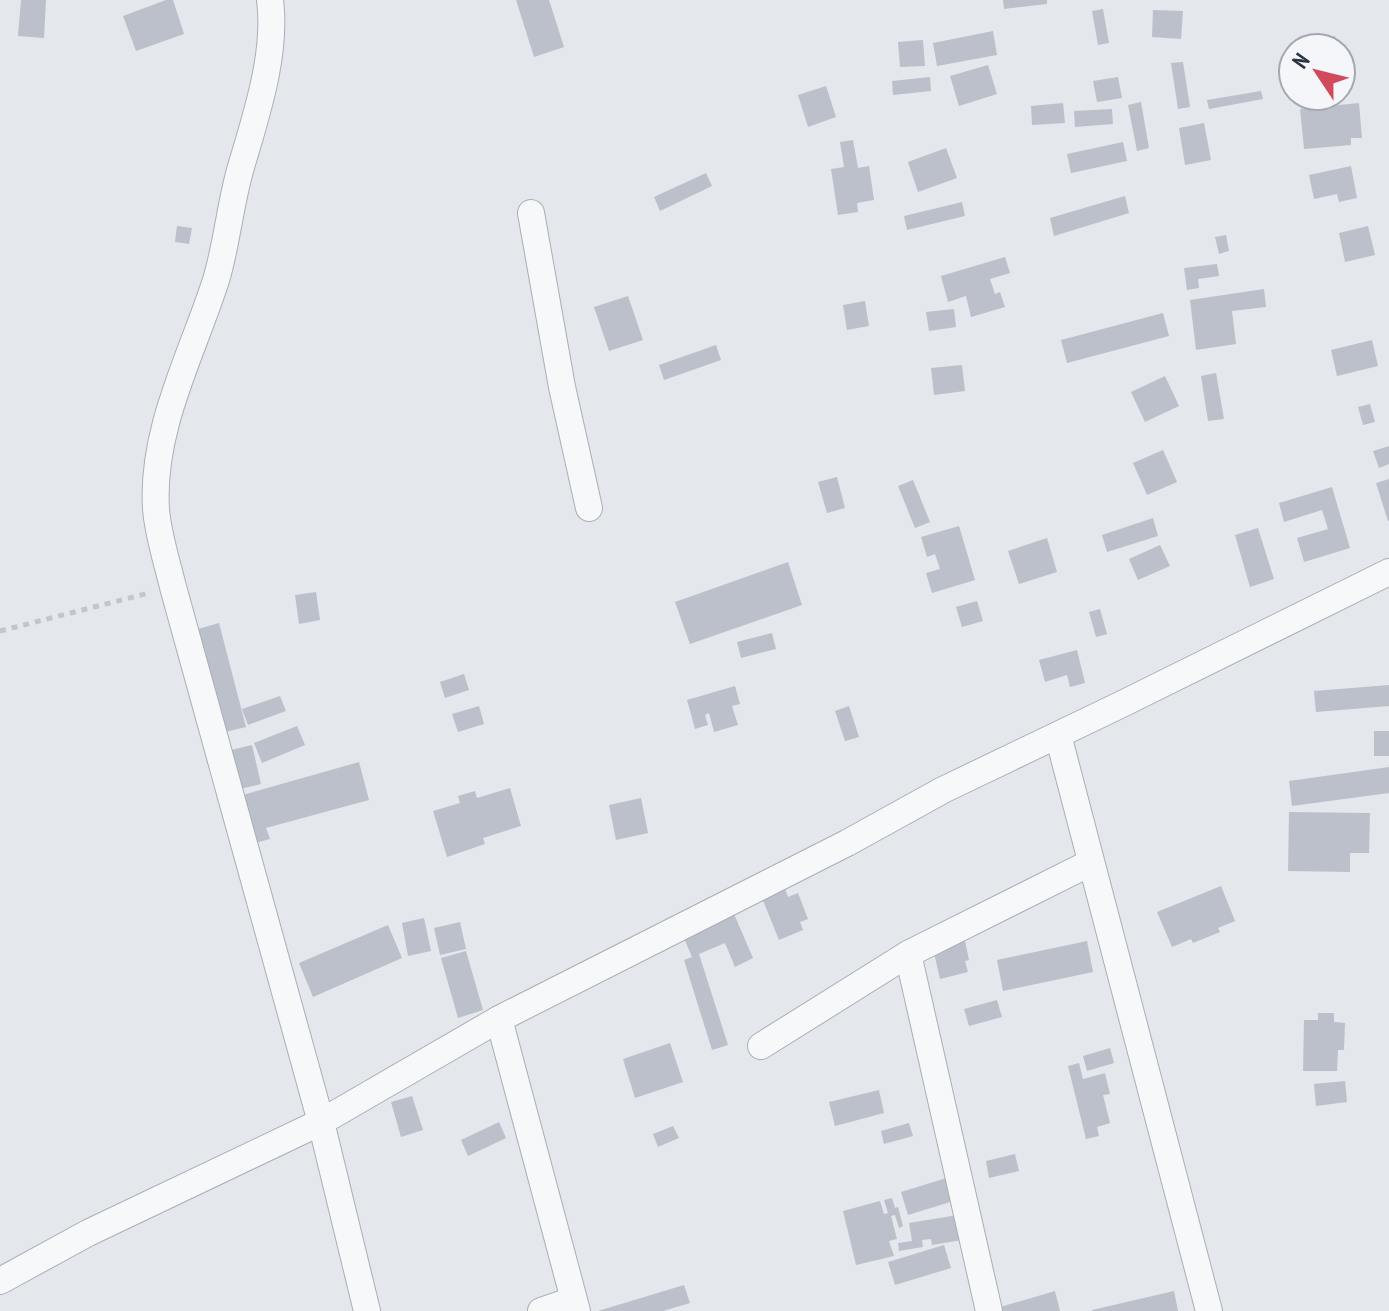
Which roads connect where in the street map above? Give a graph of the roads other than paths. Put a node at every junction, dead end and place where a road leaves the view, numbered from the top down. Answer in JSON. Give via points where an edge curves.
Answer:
{"nodes":[{"id":1,"x":270,"y":0,"type":"edge"},
{"id":2,"x":531,"y":213,"type":"dead end"},
{"id":3,"x":589,"y":508,"type":"dead end"},
{"id":4,"x":1389,"y":572,"type":"edge"},
{"id":5,"x":1058,"y":735,"type":"junction"},
{"id":6,"x":1090,"y":863,"type":"junction"},
{"id":7,"x":908,"y":954,"type":"junction"},
{"id":8,"x":499,"y":1019,"type":"junction"},
{"id":9,"x":761,"y":1046,"type":"dead end"},
{"id":10,"x":321,"y":1122,"type":"junction"},
{"id":11,"x":0,"y":1281,"type":"edge"},
{"id":12,"x":575,"y":1306,"type":"edge"},
{"id":13,"x":367,"y":1311,"type":"edge"},
{"id":14,"x":541,"y":1311,"type":"edge"},
{"id":15,"x":989,"y":1311,"type":"edge"},
{"id":16,"x":1209,"y":1311,"type":"edge"}],
"edges":[{"from":1,"to":10,"type":"street","via":[[269,50],[258,110],[217,278],[163,431],[156,512]]},
{"from":2,"to":3,"type":"street"},
{"from":4,"to":5,"type":"street"},
{"from":5,"to":6,"type":"street"},
{"from":5,"to":8,"type":"street"},
{"from":6,"to":7,"type":"street"},
{"from":6,"to":16,"type":"street"},
{"from":7,"to":9,"type":"street"},
{"from":7,"to":15,"type":"street"},
{"from":8,"to":10,"type":"street"},
{"from":8,"to":12,"type":"street"},
{"from":10,"to":11,"type":"street"},
{"from":10,"to":13,"type":"street"},
{"from":12,"to":14,"type":"street"}]}
